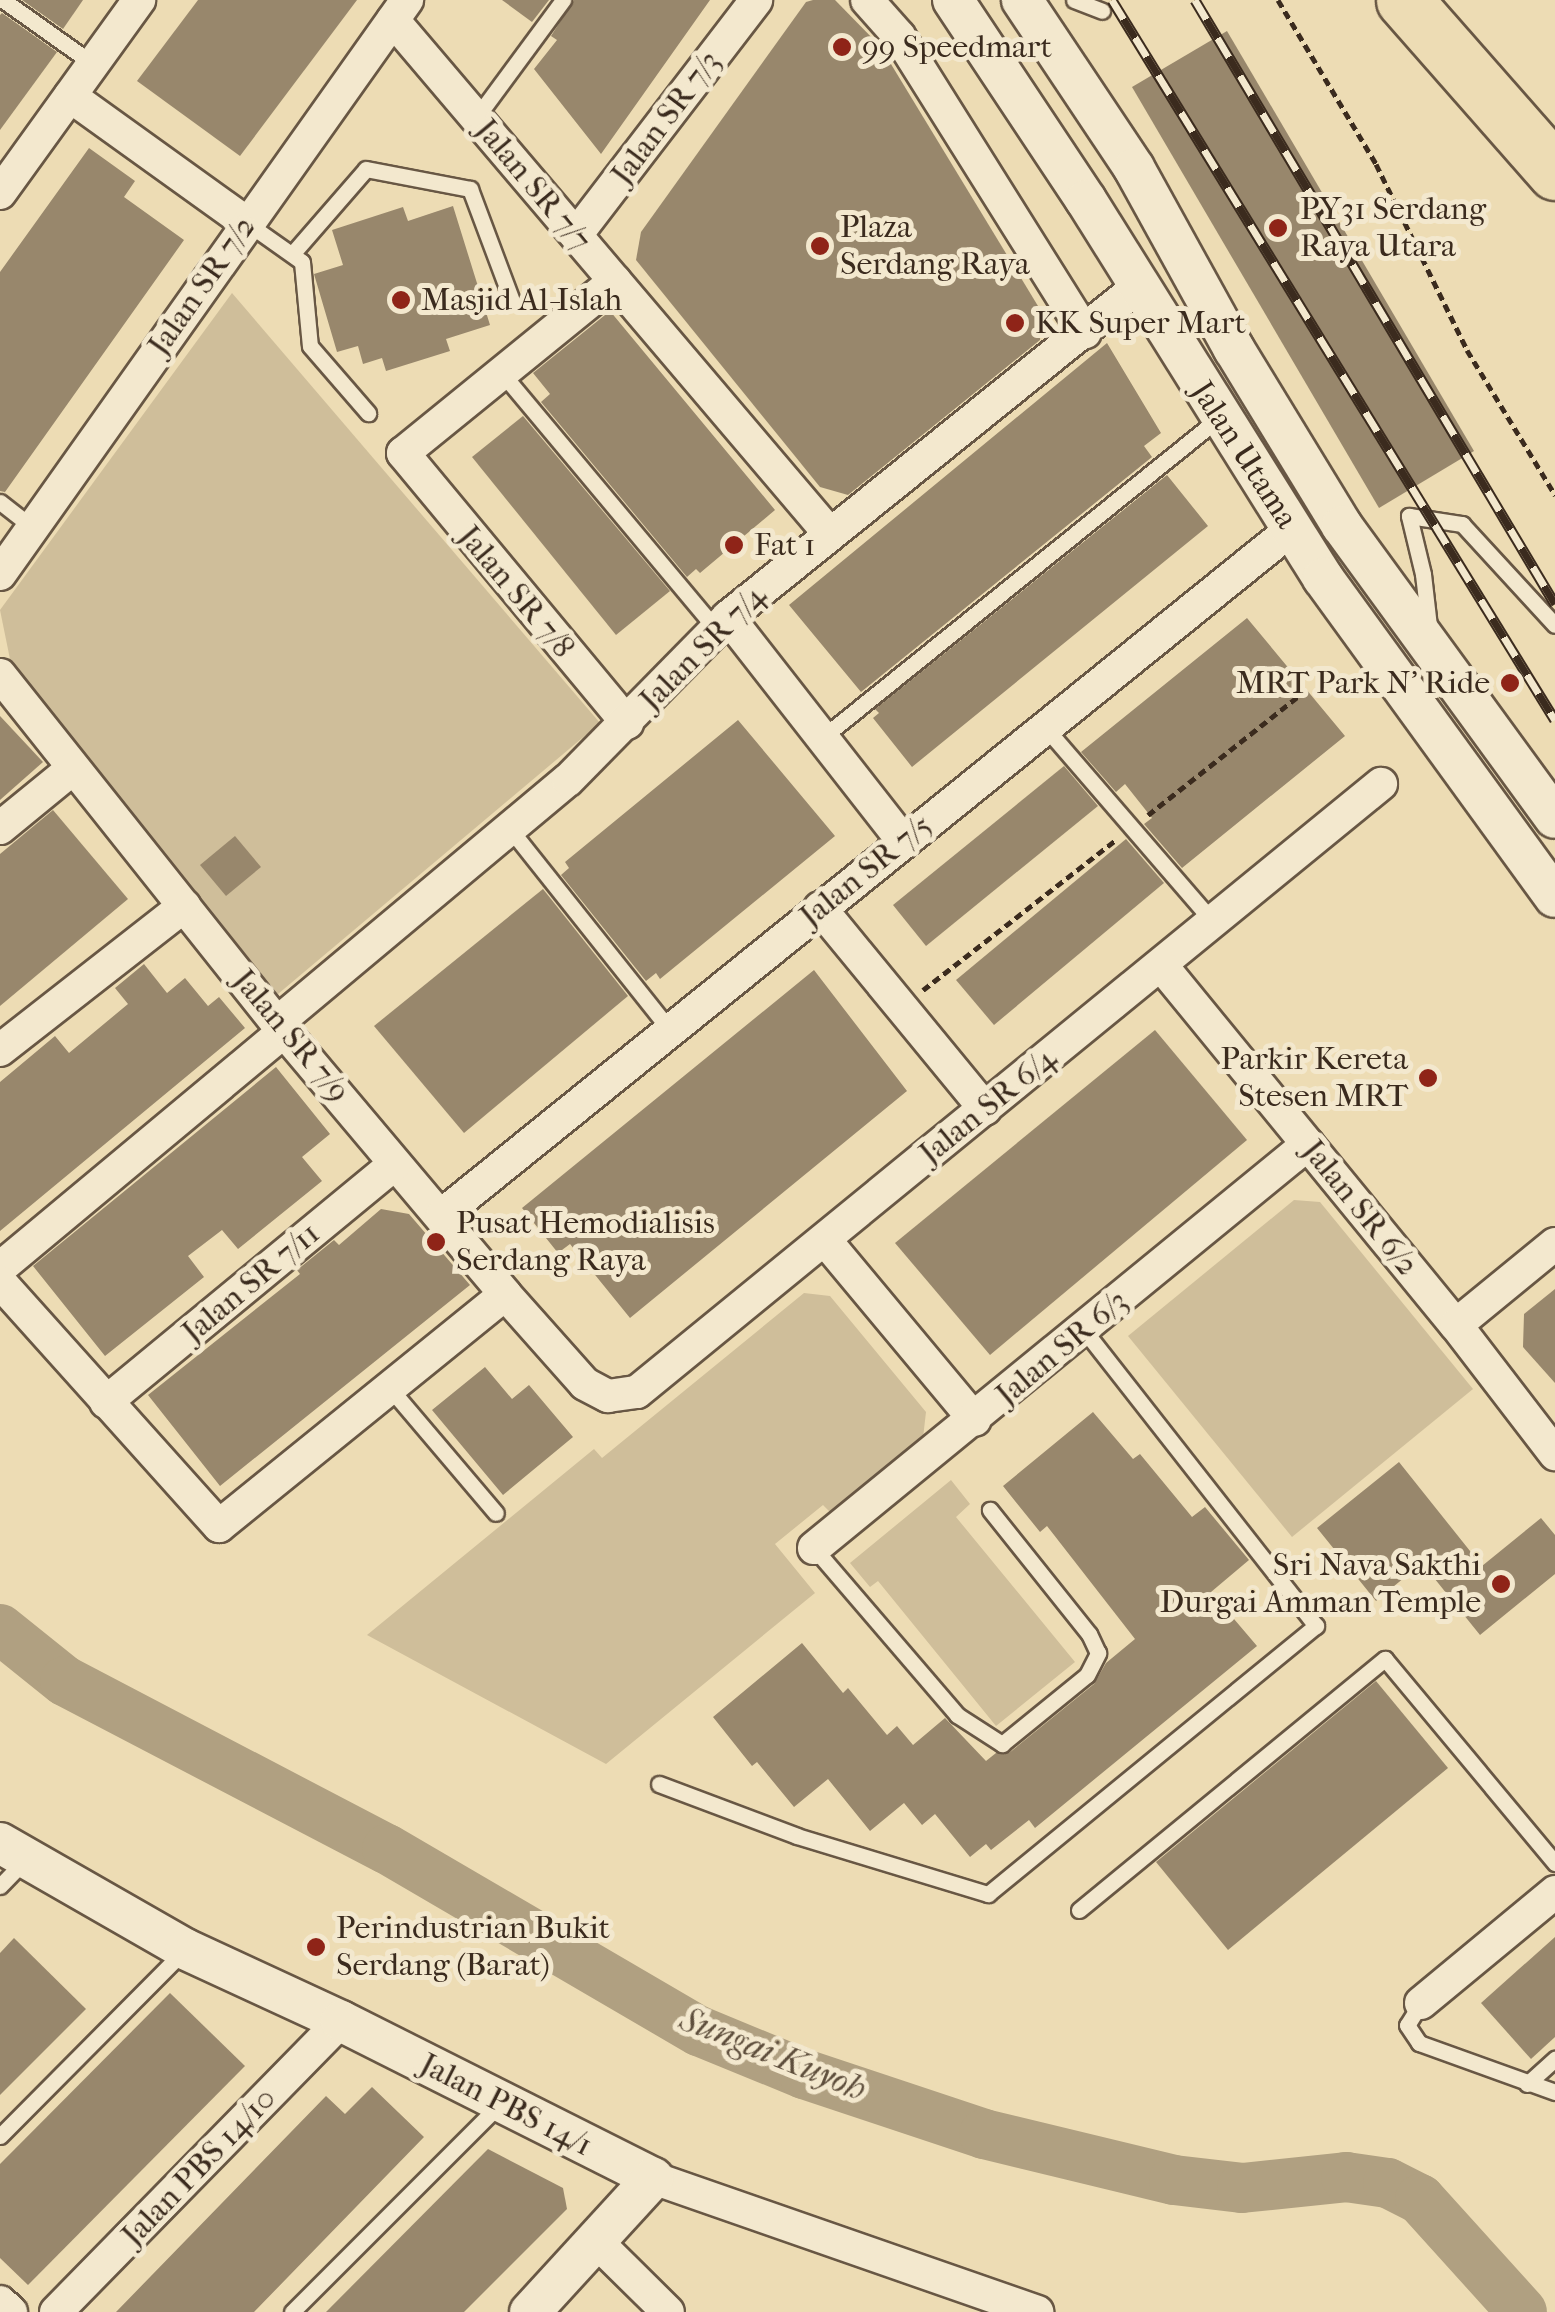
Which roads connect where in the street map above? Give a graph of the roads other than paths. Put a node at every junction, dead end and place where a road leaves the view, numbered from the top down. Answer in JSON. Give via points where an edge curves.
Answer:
{"nodes":[{"id":1,"x":2,"y":0,"type":"edge"},
{"id":2,"x":140,"y":0,"type":"edge"},
{"id":3,"x":563,"y":0,"type":"edge"},
{"id":4,"x":756,"y":0,"type":"edge"},
{"id":5,"x":867,"y":0,"type":"edge"},
{"id":6,"x":954,"y":0,"type":"edge"},
{"id":7,"x":1022,"y":0,"type":"edge"},
{"id":8,"x":1074,"y":0,"type":"edge"},
{"id":9,"x":1404,"y":0,"type":"edge"},
{"id":10,"x":400,"y":10,"type":"edge"},
{"id":11,"x":1102,"y":11,"type":"dead end"},
{"id":12,"x":93,"y":64,"type":"junction"},
{"id":13,"x":70,"y":96,"type":"junction"},
{"id":14,"x":476,"y":118,"type":"junction"},
{"id":15,"x":1555,"y":172,"type":"edge"},
{"id":16,"x":0,"y":193,"type":"edge"},
{"id":17,"x":247,"y":223,"type":"junction"},
{"id":18,"x":576,"y":235,"type":"junction"},
{"id":19,"x":293,"y":253,"type":"junction"},
{"id":20,"x":615,"y":281,"type":"junction"},
{"id":21,"x":1139,"y":286,"type":"junction"},
{"id":22,"x":512,"y":300,"type":"dead end"},
{"id":23,"x":1085,"y":332,"type":"junction"},
{"id":24,"x":501,"y":372,"type":"junction"},
{"id":25,"x":368,"y":413,"type":"dead end"},
{"id":26,"x":1219,"y":418,"type":"junction"},
{"id":27,"x":0,"y":502,"type":"edge"},
{"id":28,"x":32,"y":527,"type":"junction"},
{"id":29,"x":1292,"y":529,"type":"junction"},
{"id":30,"x":829,"y":533,"type":"junction"},
{"id":31,"x":0,"y":574,"type":"edge"},
{"id":32,"x":722,"y":624,"type":"junction"},
{"id":33,"x":1555,"y":625,"type":"edge"},
{"id":34,"x":1432,"y":655,"type":"junction"},
{"id":35,"x":1,"y":679,"type":"edge"},
{"id":36,"x":627,"y":723,"type":"junction"},
{"id":37,"x":1044,"y":726,"type":"junction"},
{"id":38,"x":823,"y":737,"type":"junction"},
{"id":39,"x":72,"y":769,"type":"junction"},
{"id":40,"x":1382,"y":784,"type":"dead end"},
{"id":41,"x":1555,"y":818,"type":"edge"},
{"id":42,"x":0,"y":828,"type":"edge"},
{"id":43,"x":510,"y":829,"type":"junction"},
{"id":44,"x":903,"y":840,"type":"junction"},
{"id":45,"x":1555,"y":896,"type":"edge"},
{"id":46,"x":184,"y":906,"type":"junction"},
{"id":47,"x":820,"y":908,"type":"junction"},
{"id":48,"x":1213,"y":922,"type":"junction"},
{"id":49,"x":1161,"y":965,"type":"junction"},
{"id":50,"x":280,"y":1027,"type":"junction"},
{"id":51,"x":670,"y":1030,"type":"junction"},
{"id":52,"x":0,"y":1050,"type":"edge"},
{"id":53,"x":985,"y":1109,"type":"junction"},
{"id":54,"x":1308,"y":1144,"type":"junction"},
{"id":55,"x":395,"y":1164,"type":"junction"},
{"id":56,"x":442,"y":1216,"type":"junction"},
{"id":57,"x":825,"y":1240,"type":"junction"},
{"id":58,"x":1555,"y":1244,"type":"edge"},
{"id":59,"x":0,"y":1268,"type":"edge"},
{"id":60,"x":0,"y":1282,"type":"edge"},
{"id":61,"x":505,"y":1294,"type":"junction"},
{"id":62,"x":1456,"y":1325,"type":"junction"},
{"id":63,"x":1084,"y":1330,"type":"junction"},
{"id":64,"x":585,"y":1384,"type":"joint"},
{"id":65,"x":389,"y":1387,"type":"junction"},
{"id":66,"x":106,"y":1402,"type":"junction"},
{"id":67,"x":976,"y":1420,"type":"junction"},
{"id":68,"x":1555,"y":1454,"type":"edge"},
{"id":69,"x":990,"y":1510,"type":"dead end"},
{"id":70,"x":496,"y":1513,"type":"dead end"},
{"id":71,"x":814,"y":1548,"type":"joint"},
{"id":72,"x":658,"y":1784,"type":"dead end"},
{"id":73,"x":9,"y":1863,"type":"edge"},
{"id":74,"x":1555,"y":1863,"type":"edge"},
{"id":75,"x":1555,"y":1892,"type":"edge"},
{"id":76,"x":1079,"y":1910,"type":"dead end"},
{"id":77,"x":186,"y":1949,"type":"junction"},
{"id":78,"x":1421,"y":2003,"type":"joint"},
{"id":79,"x":342,"y":2021,"type":"junction"},
{"id":80,"x":1555,"y":2059,"type":"edge"},
{"id":81,"x":1527,"y":2084,"type":"junction"},
{"id":82,"x":1555,"y":2092,"type":"edge"},
{"id":83,"x":500,"y":2104,"type":"junction"},
{"id":84,"x":0,"y":2136,"type":"edge"},
{"id":85,"x":653,"y":2178,"type":"junction"},
{"id":86,"x":598,"y":2243,"type":"junction"},
{"id":87,"x":0,"y":2302,"type":"edge"},
{"id":88,"x":11,"y":2312,"type":"edge"},
{"id":89,"x":56,"y":2312,"type":"edge"},
{"id":90,"x":292,"y":2312,"type":"edge"},
{"id":91,"x":530,"y":2312,"type":"edge"},
{"id":92,"x":668,"y":2312,"type":"edge"},
{"id":93,"x":1037,"y":2312,"type":"edge"}],
"edges":[{"from":1,"to":12,"type":"lane"},
{"from":2,"to":12,"type":"street"},
{"from":3,"to":14,"type":"lane"},
{"from":4,"to":18,"type":"street","name":"Jalan SR 7/3"},
{"from":5,"to":23,"type":"street","via":[[899,36]]},
{"from":6,"to":21,"type":"street","name":"Jalan Utama"},
{"from":7,"to":34,"type":"street","name":"Jalan Utama","via":[[1134,168],[1342,526]]},
{"from":8,"to":11,"type":"lane"},
{"from":9,"to":15,"type":"highway"},
{"from":10,"to":14,"type":"street","name":"Jalan SR 7/7"},
{"from":10,"to":17,"type":"street","name":"Jalan SR 7/2"},
{"from":12,"to":13,"type":"street"},
{"from":13,"to":16,"type":"street"},
{"from":13,"to":17,"type":"street"},
{"from":14,"to":18,"type":"street","name":"Jalan SR 7/7"},
{"from":17,"to":19,"type":"lane"},
{"from":17,"to":28,"type":"street","name":"Jalan SR 7/2"},
{"from":18,"to":20,"type":"street","name":"Jalan SR 7/7"},
{"from":19,"to":22,"type":"lane","via":[[366,169],[470,189]]},
{"from":19,"to":25,"type":"lane","via":[[302,262],[310,346]]},
{"from":20,"to":24,"type":"street"},
{"from":20,"to":30,"type":"street","name":"Jalan SR 7/7"},
{"from":21,"to":23,"type":"street","name":"Jalan SR 7/4"},
{"from":21,"to":26,"type":"street","name":"Jalan Utama"},
{"from":23,"to":30,"type":"street","name":"Jalan SR 7/4"},
{"from":24,"to":32,"type":"lane"},
{"from":24,"to":36,"type":"street","name":"Jalan SR 7/8","via":[[405,450],[406,460]]},
{"from":26,"to":29,"type":"street","name":"Jalan Utama"},
{"from":26,"to":38,"type":"lane"},
{"from":27,"to":28,"type":"lane"},
{"from":28,"to":31,"type":"street","name":"Jalan SR 7/2"},
{"from":29,"to":37,"type":"street","name":"Jalan SR 7/5"},
{"from":29,"to":45,"type":"street","name":"Jalan Utama"},
{"from":30,"to":32,"type":"street","name":"Jalan SR 7/4"},
{"from":32,"to":36,"type":"street","name":"Jalan SR 7/4"},
{"from":32,"to":38,"type":"street"},
{"from":33,"to":34,"type":"lane","via":[[1462,524],[1409,516]]},
{"from":34,"to":41,"type":"street","name":"Jalan Utama"},
{"from":35,"to":39,"type":"street","name":"Jalan SR 7/9"},
{"from":36,"to":43,"type":"street","name":"Jalan SR 7/4"},
{"from":37,"to":44,"type":"street","name":"Jalan SR 7/5"},
{"from":37,"to":48,"type":"lane"},
{"from":38,"to":44,"type":"street"},
{"from":39,"to":42,"type":"street"},
{"from":39,"to":46,"type":"street","name":"Jalan SR 7/9"},
{"from":40,"to":48,"type":"street","name":"Jalan SR 6/4"},
{"from":43,"to":50,"type":"street","name":"Jalan SR 7/4"},
{"from":43,"to":51,"type":"lane"},
{"from":44,"to":47,"type":"street","name":"Jalan SR 7/5"},
{"from":46,"to":50,"type":"street","name":"Jalan SR 7/9"},
{"from":46,"to":52,"type":"street"},
{"from":47,"to":51,"type":"street","name":"Jalan SR 7/5"},
{"from":47,"to":53,"type":"street"},
{"from":48,"to":49,"type":"street","name":"Jalan SR 6/4"},
{"from":49,"to":53,"type":"street","name":"Jalan SR 6/4"},
{"from":49,"to":54,"type":"street","name":"Jalan SR 6/2"},
{"from":50,"to":55,"type":"street","name":"Jalan SR 7/9"},
{"from":50,"to":59,"type":"street","name":"Jalan SR 7/4"},
{"from":51,"to":56,"type":"street","name":"Jalan SR 7/5"},
{"from":53,"to":57,"type":"street","name":"Jalan SR 6/4"},
{"from":54,"to":62,"type":"street","name":"Jalan SR 6/2"},
{"from":54,"to":63,"type":"street","name":"Jalan SR 6/3"},
{"from":55,"to":56,"type":"street","name":"Jalan SR 7/9"},
{"from":55,"to":66,"type":"street","name":"Jalan SR 7/11"},
{"from":56,"to":61,"type":"street","name":"Jalan SR 7/9"},
{"from":57,"to":64,"type":"street","name":"Jalan SR 6/4","via":[[637,1392],[608,1396]]},
{"from":57,"to":67,"type":"street"},
{"from":58,"to":62,"type":"street"},
{"from":60,"to":66,"type":"street"},
{"from":61,"to":64,"type":"street","name":"Jalan SR 7/9"},
{"from":61,"to":65,"type":"street"},
{"from":62,"to":68,"type":"street","name":"Jalan SR 6/2"},
{"from":63,"to":67,"type":"street","name":"Jalan SR 6/3"},
{"from":63,"to":72,"type":"lane","via":[[1316,1626],[988,1894],[797,1836]]},
{"from":65,"to":66,"type":"street","via":[[219,1526]]},
{"from":65,"to":70,"type":"lane"},
{"from":67,"to":71,"type":"street","name":"Jalan SR 6/3"},
{"from":69,"to":71,"type":"lane","via":[[1090,1634],[1098,1653],[1087,1675],[1002,1744],[957,1714]]},
{"from":73,"to":77,"type":"street","name":"Jalan PBS 14/1"},
{"from":74,"to":76,"type":"lane","via":[[1386,1660]]},
{"from":75,"to":78,"type":"street"},
{"from":77,"to":79,"type":"street","name":"Jalan PBS 14/1"},
{"from":77,"to":84,"type":"lane"},
{"from":78,"to":81,"type":"lane","via":[[1407,2025],[1419,2042]]},
{"from":79,"to":83,"type":"street","name":"Jalan PBS 14/1"},
{"from":79,"to":89,"type":"street","name":"Jalan PBS 14/10"},
{"from":80,"to":81,"type":"lane"},
{"from":81,"to":82,"type":"lane"},
{"from":83,"to":85,"type":"street","name":"Jalan PBS 14/1"},
{"from":83,"to":90,"type":"lane"},
{"from":85,"to":86,"type":"street"},
{"from":85,"to":93,"type":"street","name":"Jalan PBS 14/1"},
{"from":86,"to":91,"type":"street"},
{"from":86,"to":92,"type":"street"},
{"from":87,"to":88,"type":"street"}]}
